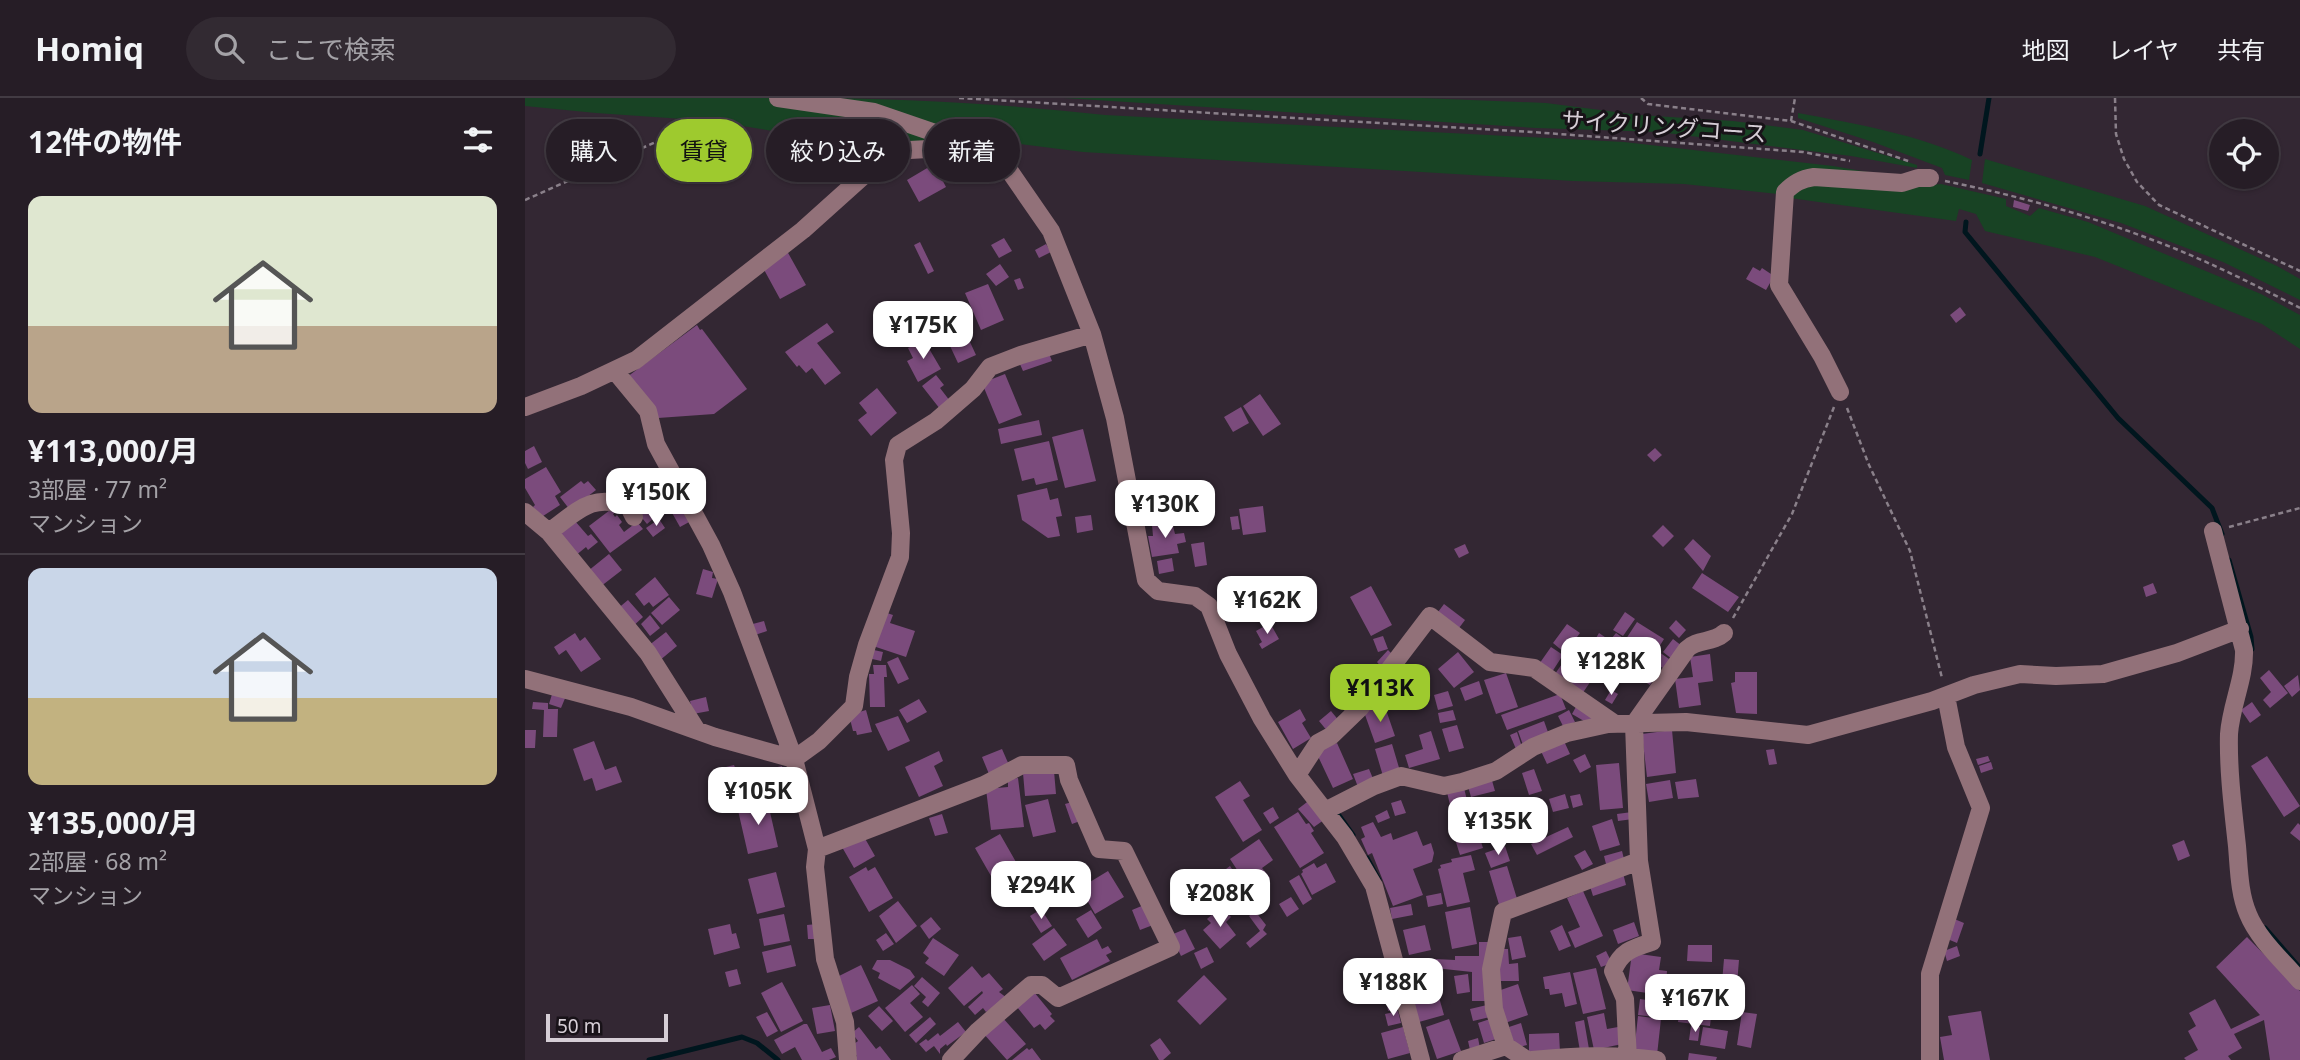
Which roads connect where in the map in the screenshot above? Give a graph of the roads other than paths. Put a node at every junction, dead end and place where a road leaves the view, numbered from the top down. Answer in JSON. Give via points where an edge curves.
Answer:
{"nodes":[{"id":1,"x":778,"y":98,"type":"edge"},
{"id":2,"x":924,"y":130,"type":"edge"},
{"id":3,"x":924,"y":149,"type":"edge"},
{"id":4,"x":1930,"y":178,"type":"road end"},
{"id":5,"x":1017,"y":182,"type":"edge"},
{"id":6,"x":1093,"y":334,"type":"junction"},
{"id":7,"x":615,"y":372,"type":"junction"},
{"id":8,"x":1840,"y":392,"type":"road end"},
{"id":9,"x":525,"y":407,"type":"edge"},
{"id":10,"x":525,"y":512,"type":"edge"},
{"id":11,"x":634,"y":517,"type":"dead end"},
{"id":12,"x":2213,"y":531,"type":"road end"},
{"id":13,"x":549,"y":532,"type":"junction"},
{"id":14,"x":2240,"y":629,"type":"junction"},
{"id":15,"x":1724,"y":633,"type":"road end"},
{"id":16,"x":525,"y":679,"type":"edge"},
{"id":17,"x":1946,"y":696,"type":"junction"},
{"id":18,"x":1615,"y":724,"type":"junction"},
{"id":19,"x":1634,"y":724,"type":"junction"},
{"id":20,"x":696,"y":729,"type":"junction"},
{"id":21,"x":794,"y":759,"type":"junction"},
{"id":22,"x":1297,"y":775,"type":"junction"},
{"id":23,"x":1325,"y":811,"type":"junction"},
{"id":24,"x":817,"y":849,"type":"junction"},
{"id":25,"x":1639,"y":861,"type":"junction"},
{"id":26,"x":2300,"y":981,"type":"edge"},
{"id":27,"x":1506,"y":1046,"type":"junction"},
{"id":28,"x":1628,"y":1058,"type":"edge"},
{"id":29,"x":848,"y":1060,"type":"edge"},
{"id":30,"x":951,"y":1060,"type":"edge"},
{"id":31,"x":1420,"y":1060,"type":"edge"},
{"id":32,"x":1462,"y":1060,"type":"edge"},
{"id":33,"x":1529,"y":1060,"type":"edge"},
{"id":34,"x":1657,"y":1060,"type":"edge"},
{"id":35,"x":1930,"y":1060,"type":"edge"}],
"edges":[{"from":1,"to":2,"type":"street","via":[[874,113]]},
{"from":3,"to":7,"type":"street","via":[[891,151],[803,230]]},
{"from":4,"to":8,"type":"street","via":[[1902,183],[1814,177],[1802,179],[1785,192],[1779,285]]},
{"from":5,"to":6,"type":"street","via":[[1051,231]]},
{"from":6,"to":21,"type":"street","via":[[990,368],[936,421],[898,445],[894,460],[900,556],[867,645],[854,706]]},
{"from":6,"to":22,"type":"street","via":[[1115,418],[1146,580],[1158,591],[1195,596],[1209,606],[1228,654]]},
{"from":7,"to":9,"type":"street"},
{"from":7,"to":21,"type":"street","via":[[648,411],[656,444],[716,556]]},
{"from":10,"to":13,"type":"street"},
{"from":11,"to":13,"type":"street","via":[[629,507],[605,500],[586,506]]},
{"from":12,"to":14,"type":"street"},
{"from":13,"to":20,"type":"street","via":[[648,653]]},
{"from":14,"to":17,"type":"street","via":[[2103,674],[2020,674]]},
{"from":14,"to":26,"type":"street","via":[[2245,663],[2229,733],[2241,883],[2253,925]]},
{"from":15,"to":19,"type":"street","via":[[1687,649]]},
{"from":16,"to":20,"type":"street"},
{"from":17,"to":19,"type":"street","via":[[1808,735],[1702,723]]},
{"from":17,"to":35,"type":"street","via":[[1955,747],[1982,808],[1930,974]]},
{"from":18,"to":19,"type":"street"},
{"from":18,"to":22,"type":"street","via":[[1534,668],[1490,662],[1430,616],[1360,708],[1318,743]]},
{"from":18,"to":23,"type":"street","via":[[1567,733],[1533,747],[1496,771],[1444,786],[1401,776]]},
{"from":19,"to":25,"type":"street"},
{"from":20,"to":21,"type":"street"},
{"from":21,"to":24,"type":"street"},
{"from":22,"to":23,"type":"street"},
{"from":23,"to":31,"type":"street","via":[[1374,886]]},
{"from":24,"to":29,"type":"street","via":[[825,959],[845,1022]]},
{"from":24,"to":30,"type":"street","via":[[984,785],[1023,765],[1066,765],[1099,849],[1124,851],[1171,947],[1058,998],[1042,985],[1031,985]]},
{"from":25,"to":27,"type":"street","via":[[1503,912],[1491,968],[1494,1009]]},
{"from":25,"to":28,"type":"street","via":[[1653,942],[1633,948],[1618,959],[1613,971],[1625,999]]},
{"from":27,"to":32,"type":"street"},
{"from":27,"to":33,"type":"street"},
{"from":28,"to":33,"type":"street","via":[[1591,1055]]},
{"from":28,"to":34,"type":"street"}]}
